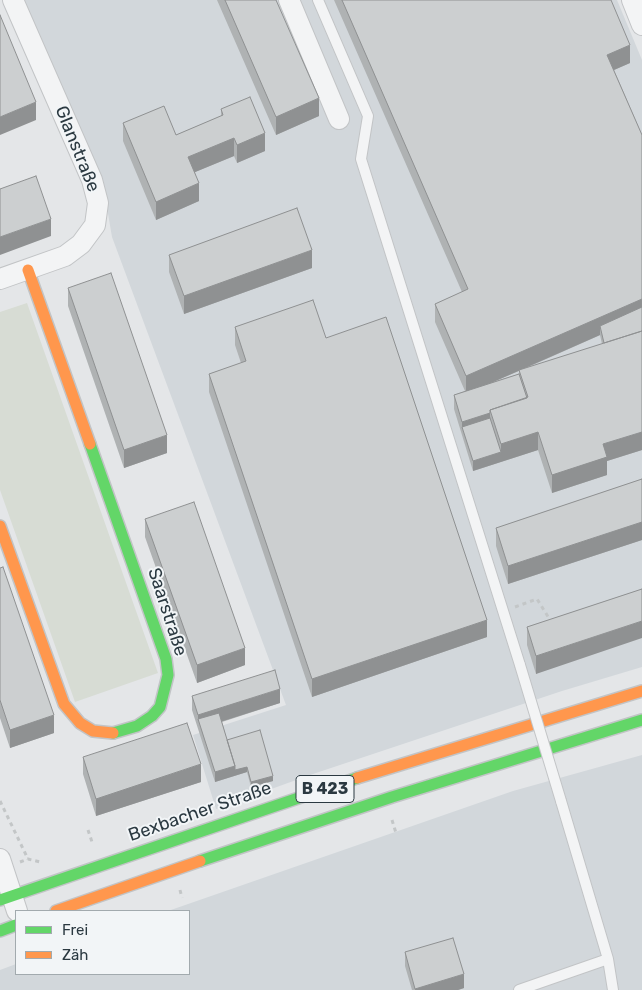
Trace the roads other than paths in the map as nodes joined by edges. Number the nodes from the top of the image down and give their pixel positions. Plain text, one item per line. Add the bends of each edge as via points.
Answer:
1 (13, 0) edge
2 (289, 0) edge
3 (318, 0) edge
4 (632, 0) edge
5 (642, 26) edge
6 (339, 119) dead end
7 (28, 270) junction
8 (0, 279) edge
9 (0, 526) edge
10 (642, 691) edge
11 (642, 720) edge
12 (0, 859) edge
13 (10, 902) edge
14 (59, 910) edge
15 (15, 925) edge
16 (0, 931) edge
17 (608, 959) junction
18 (519, 990) edge
19 (613, 990) edge

1 - 7 street, Glanstraße via 92,180 98,203 95,225 81,244 65,256
2 - 6 street
3 - 17 lane, bridge via 368,116 361,159 562,801
4 - 5 street
7 - 8 street, Glanstraße
7 - 9 main road, Saarstraße via 166,659 166,688 160,707 152,716 137,726 110,734 94,731 71,714 64,704
10 - 13 main road, Bexbacher Straße / B 423 via 386,768
11 - 14 main road, B 423 via 392,797
12 - 13 street
15 - 16 main road
17 - 18 lane
17 - 19 lane

